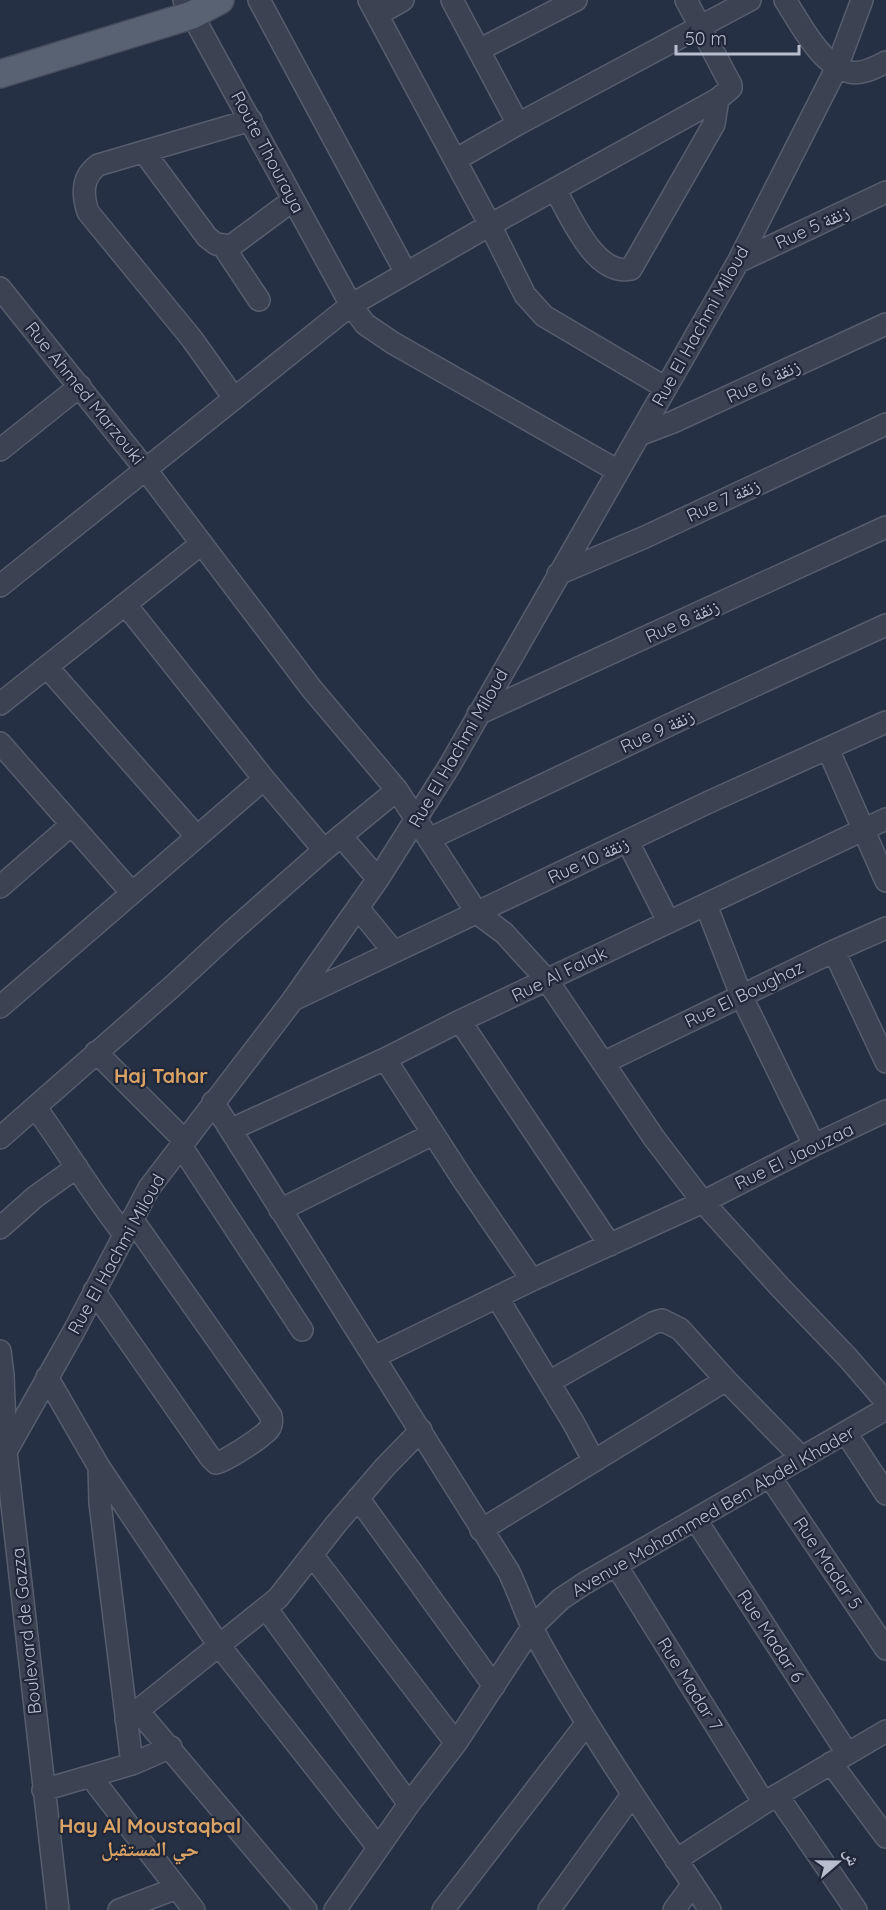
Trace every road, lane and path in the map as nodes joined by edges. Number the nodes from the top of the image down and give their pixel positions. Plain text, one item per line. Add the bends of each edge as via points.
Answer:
1 (220, 0) edge
2 (259, 0) edge
3 (403, 0) edge
4 (452, 0) edge
5 (576, 0) edge
6 (686, 0) edge
7 (750, 0) edge
8 (785, 0) edge
9 (862, 0) edge
10 (188, 7) edge
11 (373, 7) edge
12 (700, 26) junction
13 (479, 50) junction
14 (886, 62) edge
15 (837, 67) junction
16 (0, 74) edge
17 (718, 99) junction
18 (251, 120) junction
19 (518, 124) junction
20 (144, 152) junction
21 (454, 160) junction
22 (555, 189) junction
23 (886, 192) edge
24 (293, 200) junction
25 (490, 225) junction
26 (223, 246) junction
27 (738, 262) junction
28 (406, 273) junction
29 (0, 288) edge
30 (259, 300) dead end
31 (351, 305) junction
32 (886, 324) edge
33 (80, 386) junction
34 (666, 388) junction
35 (234, 398) junction
36 (886, 424) edge
37 (639, 435) junction
38 (0, 450) edge
39 (146, 470) junction
40 (618, 471) junction
41 (886, 526) edge
42 (201, 544) junction
43 (558, 574) junction
44 (0, 586) edge
45 (126, 606) junction
46 (886, 625) edge
47 (47, 667) junction
48 (0, 704) edge
49 (478, 714) junction
50 (886, 722) edge
51 (0, 743) edge
52 (828, 749) junction
53 (264, 779) junction
54 (397, 790) junction
55 (417, 819) junction
56 (886, 819) edge
57 (71, 825) junction
58 (864, 830) junction
59 (340, 836) junction
60 (197, 837) junction
61 (429, 839) junction
62 (628, 842) junction
63 (324, 850) junction
64 (378, 879) junction
65 (886, 880) edge
66 (0, 887) edge
67 (132, 893) junction
68 (706, 905) junction
69 (358, 908) junction
70 (477, 913) junction
71 (668, 921) junction
72 (886, 928) edge
73 (834, 951) junction
74 (394, 952) junction
75 (547, 980) junction
76 (741, 995) junction
77 (292, 1001) junction
78 (0, 1007) edge
79 (460, 1020) junction
80 (96, 1052) junction
81 (385, 1059) junction
82 (886, 1062) edge
83 (603, 1063) junction
84 (213, 1102) junction
85 (36, 1108) junction
86 (886, 1112) edge
87 (232, 1129) junction
88 (433, 1134) junction
89 (0, 1138) edge
90 (183, 1143) junction
91 (814, 1145) junction
92 (77, 1167) junction
93 (703, 1202) junction
94 (280, 1210) junction
95 (128, 1226) junction
96 (0, 1228) edge
97 (610, 1245) junction
98 (532, 1280) junction
99 (94, 1291) junction
100 (497, 1297) junction
101 (302, 1330) dead end
102 (0, 1351) edge
103 (374, 1357) junction
104 (47, 1377) junction
105 (726, 1380) junction
106 (549, 1382) junction
107 (886, 1402) edge
108 (886, 1409) edge
109 (3, 1425) edge
110 (421, 1431) junction
111 (846, 1433) junction
112 (3, 1457) edge
113 (802, 1458) junction
114 (594, 1461) junction
115 (99, 1467) junction
116 (770, 1477) junction
117 (886, 1494) edge
118 (358, 1498) junction
119 (696, 1520) junction
120 (481, 1530) junction
121 (312, 1555) junction
122 (616, 1565) junction
123 (266, 1608) junction
124 (533, 1626) junction
125 (218, 1644) junction
126 (886, 1649) edge
127 (494, 1686) junction
128 (133, 1716) junction
129 (587, 1723) junction
130 (886, 1731) edge
131 (456, 1743) junction
132 (171, 1747) junction
133 (839, 1758) junction
134 (132, 1764) junction
135 (92, 1777) junction
136 (43, 1790) junction
137 (632, 1795) junction
138 (770, 1799) junction
139 (409, 1804) junction
140 (886, 1838) edge
141 (378, 1847) junction
142 (676, 1860) junction
143 (693, 1884) junction
144 (177, 1888) junction
145 (345, 1906) edge
146 (58, 1910) edge
147 (119, 1910) edge
148 (194, 1910) edge
149 (306, 1910) edge
150 (443, 1910) edge
151 (549, 1910) edge
152 (674, 1910) edge
153 (710, 1910) edge
154 (856, 1910) edge

1 - 10 main road
2 - 28 street
3 - 11 street
4 - 13 street
5 - 13 street
6 - 12 street
7 - 12 street
8 - 15 street via 822,54
9 - 15 street, Rue El Hachmi Miloud
10 - 16 main road
10 - 18 street, Route Thouraya
11 - 21 street
12 - 17 street via 732,87
12 - 19 street
13 - 19 street
14 - 15 street via 858,73
15 - 27 street, Rue El Hachmi Miloud
17 - 22 street
17 - 22 street via 714,123 631,269 614,269 598,258
18 - 20 street
18 - 24 street, Route Thouraya
19 - 21 street
20 - 26 street via 207,237
20 - 35 street via 93,169 84,189 88,212 192,339
21 - 25 street
22 - 25 street
23 - 27 street, Rue 5 زنقة
24 - 26 street via 231,246
24 - 31 street, Route Thouraya
25 - 28 street
25 - 34 street via 525,295 544,316
26 - 30 street
27 - 34 street, Rue El Hachmi Miloud
28 - 31 street
29 - 33 street, Rue Ahmed Marzouki
31 - 35 street
31 - 40 street, Route Thouraya via 366,324 409,354
32 - 37 street, Rue 6 زنقة
33 - 38 street
33 - 39 street, Rue Ahmed Marzouki
34 - 37 street, Rue El Hachmi Miloud
35 - 39 street
36 - 43 street, Rue 7 زنقة
37 - 40 street, Rue El Hachmi Miloud
39 - 42 street, Rue Ahmed Marzouki
39 - 44 street
40 - 43 street, Rue El Hachmi Miloud
41 - 49 street, Rue 8 زنقة
42 - 45 street
42 - 54 street, Rue Ahmed Marzouki via 311,688
43 - 49 street, Rue El Hachmi Miloud
45 - 47 street
45 - 53 street
46 - 61 street, Rue 9 زنقة
47 - 48 street
47 - 60 street
49 - 55 street, Rue El Hachmi Miloud
50 - 52 street, Rue 10 زنقة
51 - 57 street
52 - 58 street
52 - 62 street, Rue 10 زنقة
53 - 60 street
53 - 63 street
54 - 55 street, Rue Ahmed Marzouki
54 - 59 street
55 - 61 street, Rue Ahmed Marzouki
55 - 64 street, Rue El Hachmi Miloud
56 - 58 street, Rue Al Falak
57 - 66 street
57 - 67 street
58 - 65 street
58 - 68 street, Rue Al Falak
59 - 63 street
59 - 64 street
60 - 67 street
61 - 70 street, Rue Ahmed Marzouki
62 - 70 street, Rue 10 زنقة
62 - 71 street
63 - 80 street
64 - 69 street, Rue El Hachmi Miloud
67 - 78 street
68 - 71 street, Rue Al Falak
68 - 76 street
69 - 74 street
69 - 77 street, Rue El Hachmi Miloud
70 - 74 street, Rue 10 زنقة
70 - 75 street via 504,933
71 - 75 street, Rue Al Falak
72 - 73 street, Rue El Boughaz
73 - 76 street, Rue El Boughaz
73 - 82 street
74 - 77 street, Rue 10 زنقة
75 - 79 street, Rue Al Falak
75 - 83 street
76 - 83 street, Rue El Boughaz
76 - 91 street
77 - 84 street, Rue El Hachmi Miloud
79 - 81 street, Rue Al Falak
79 - 97 street
80 - 85 street
80 - 90 street
81 - 87 street, Rue Al Falak
81 - 88 street
83 - 93 street
84 - 87 street
84 - 90 street, Rue El Hachmi Miloud
85 - 89 street
85 - 92 street
86 - 91 street, Rue El Jaouzaa
87 - 94 street
88 - 94 street
88 - 98 street
90 - 95 street, Rue El Hachmi Miloud via 149,1188
90 - 101 street
91 - 93 street, Rue El Jaouzaa
92 - 95 street via 98,1201
92 - 96 street via 34,1197
93 - 97 street, Rue El Jaouzaa
93 - 107 street
94 - 103 street
95 - 99 street, Rue El Hachmi Miloud
95 - 99 street via 271,1416 268,1431 216,1463
97 - 98 street, Rue El Jaouzaa
98 - 100 street, Rue El Jaouzaa
99 - 104 street, Rue El Hachmi Miloud
100 - 103 street, Rue El Jaouzaa
100 - 106 street
102 - 109 street, Boulevard de Gazza
103 - 110 street
104 - 112 street, Rue El Hachmi Miloud
104 - 115 street
105 - 106 street via 680,1329 662,1320
105 - 113 street
105 - 114 street
106 - 114 street
108 - 111 street, Avenue Mohammed Ben Abdel Khader
109 - 112 street, Boulevard de Gazza
110 - 118 street
110 - 120 street
111 - 113 street, Avenue Mohammed Ben Abdel Khader
111 - 117 street
112 - 136 street, Boulevard de Gazza
113 - 116 street, Avenue Mohammed Ben Abdel Khader
114 - 120 street
115 - 125 street
115 - 128 street via 100,1503
116 - 119 street, Avenue Mohammed Ben Abdel Khader
116 - 126 street, Rue Madar 5
118 - 121 street
118 - 127 street
119 - 122 street, Avenue Mohammed Ben Abdel Khader
119 - 133 street, Rue Madar 6
120 - 124 street via 509,1572
121 - 123 street
121 - 131 street
122 - 124 street, Avenue Mohammed Ben Abdel Khader via 561,1599
122 - 138 street, Rue Madar 7
123 - 125 street
123 - 139 street
124 - 127 street, Avenue Mohammed Ben Abdel Khader
124 - 129 street
125 - 128 street
125 - 141 street
127 - 131 street, Avenue Mohammed Ben Abdel Khader
128 - 132 street
128 - 134 street
129 - 137 street
129 - 150 street
130 - 133 street
131 - 139 street, Avenue Mohammed Ben Abdel Khader
132 - 134 street
132 - 149 street
133 - 138 street
133 - 140 street, Rue Madar 6
134 - 135 street
135 - 136 street
135 - 144 street
136 - 146 street, Boulevard de Gazza
137 - 142 street
137 - 151 street
138 - 142 street
138 - 154 street, Rue Madar 7
139 - 141 street, Avenue Mohammed Ben Abdel Khader
141 - 145 street, Avenue Mohammed Ben Abdel Khader
142 - 143 street
143 - 152 street
143 - 153 street
144 - 147 street
144 - 148 street

